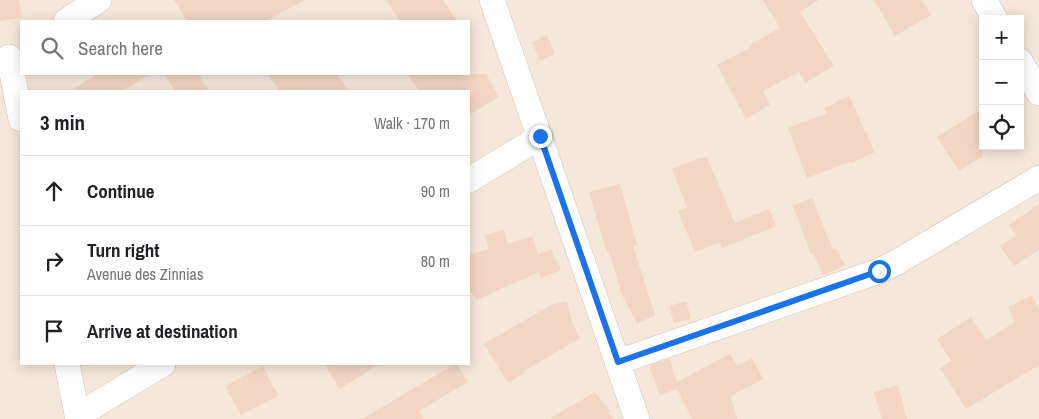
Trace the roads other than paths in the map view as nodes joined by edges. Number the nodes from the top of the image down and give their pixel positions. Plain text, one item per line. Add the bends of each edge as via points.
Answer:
1 (99, 0) edge
2 (492, 0) edge
3 (984, 0) edge
4 (993, 15) edge
5 (68, 20) edge
6 (10, 56) edge
7 (1024, 68) edge
8 (1039, 93) edge
9 (20, 113) edge
10 (540, 136) junction
11 (1039, 178) edge
12 (470, 179) edge
13 (618, 362) junction
14 (67, 365) edge
15 (161, 365) edge
16 (78, 417) edge
17 (637, 419) edge

1 - 5 street
2 - 10 street
3 - 4 street
6 - 9 street
7 - 8 street
10 - 12 street
10 - 13 street
11 - 13 street via 879,271
13 - 17 street
14 - 16 street
15 - 16 street

